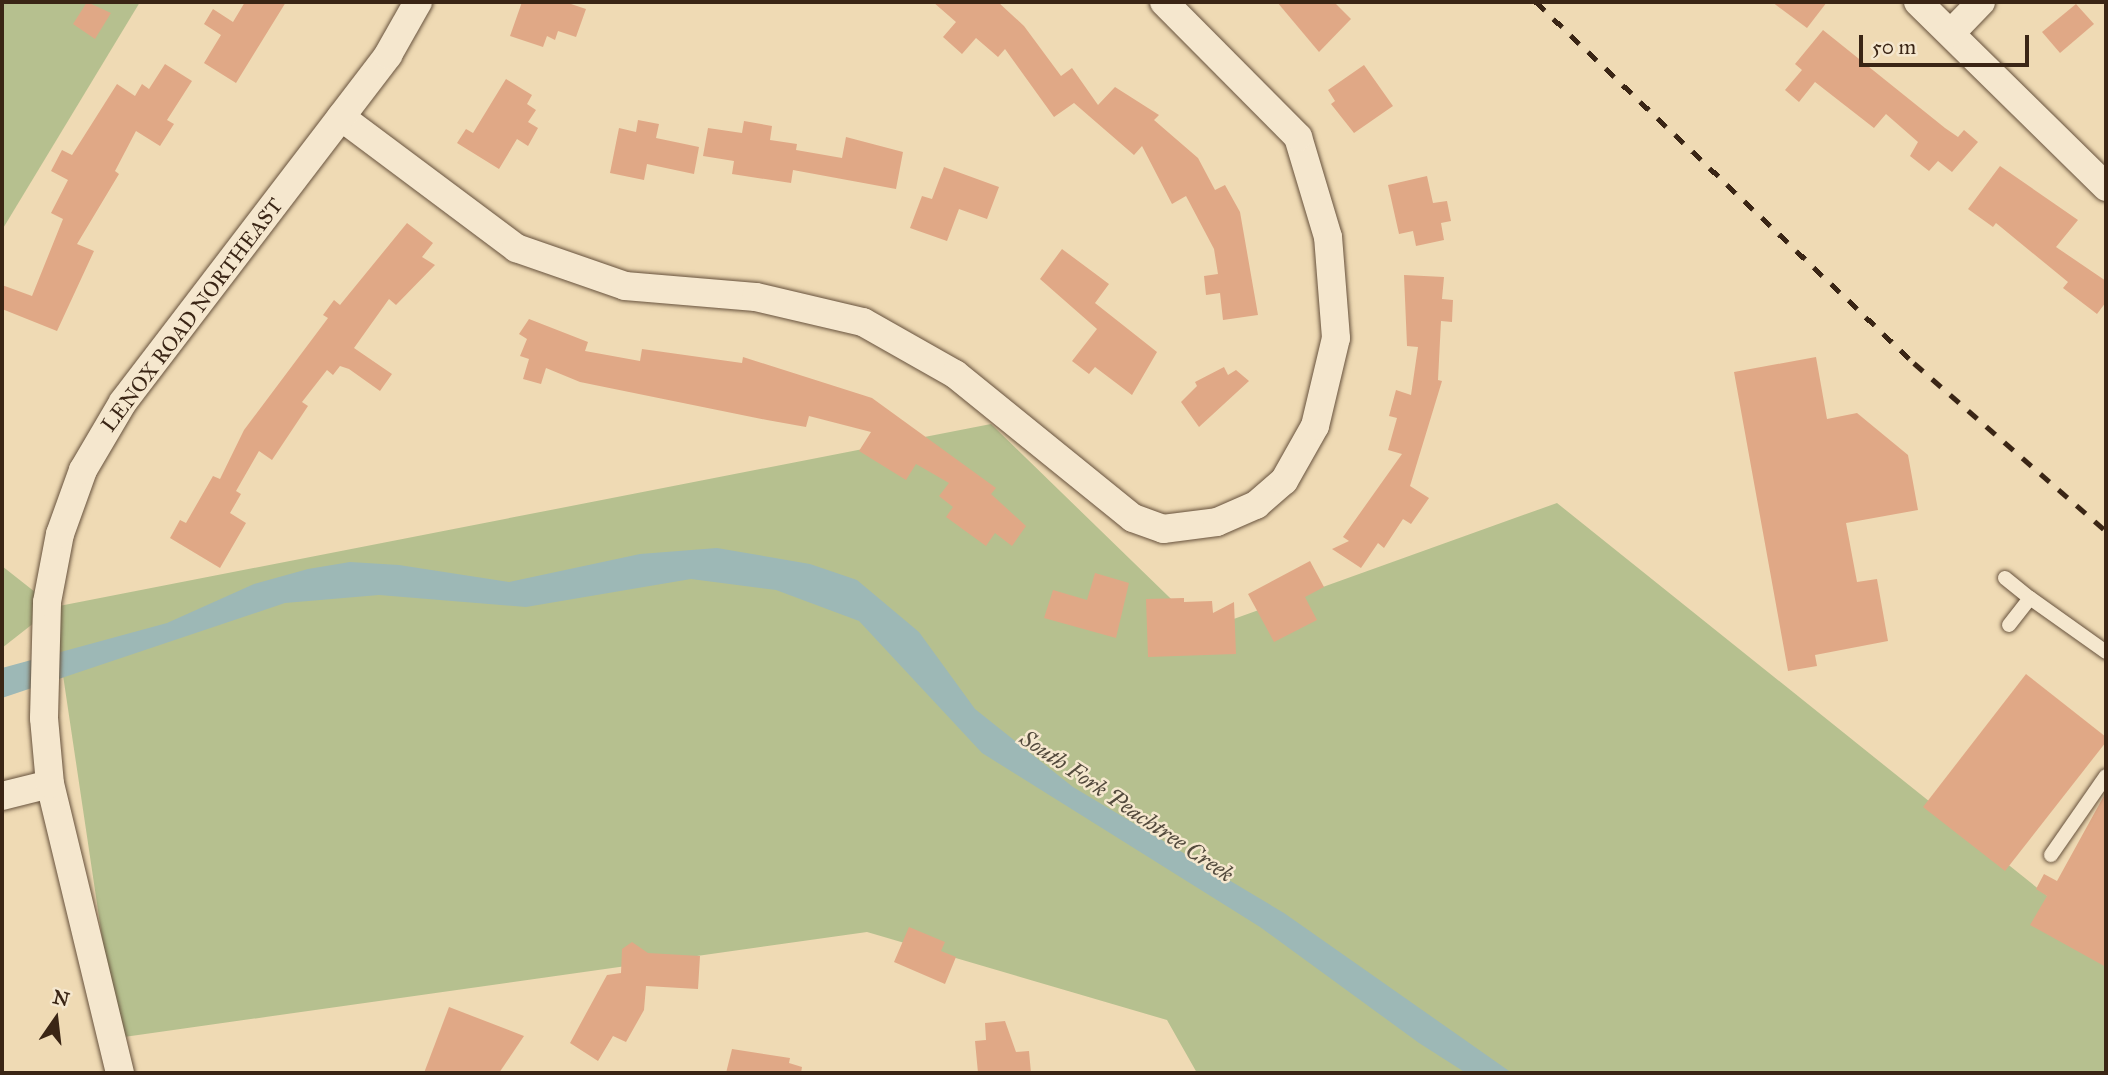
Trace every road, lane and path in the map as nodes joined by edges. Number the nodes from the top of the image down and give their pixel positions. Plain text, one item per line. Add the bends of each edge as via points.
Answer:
1 (418, 2) edge
2 (1164, 2) edge
3 (1918, 2) edge
4 (1981, 2) edge
5 (1951, 33) junction
6 (341, 117) junction
7 (2106, 187) edge
8 (2005, 578) dead end
9 (2030, 598) junction
10 (2009, 625) dead end
11 (2106, 652) edge
12 (2106, 776) edge
13 (50, 784) junction
14 (2, 796) edge
15 (2051, 855) dead end
16 (120, 1073) edge

1 - 6 street, LENOX ROAD NORTHEAST via 388,54
2 - 6 street via 1298,137 1328,237 1336,338 1315,426 1284,481 1256,505 1217,522 1163,529 1133,518 955,374 863,322 756,296 625,285 526,253 481,226
3 - 5 street
4 - 5 street
5 - 7 street
6 - 13 street, LENOX ROAD NORTHEAST via 100,439 60,534 47,615
8 - 9 lane
9 - 10 lane
9 - 11 lane
12 - 15 lane
13 - 14 street
13 - 16 street, LENOX ROAD NORTHEAST

